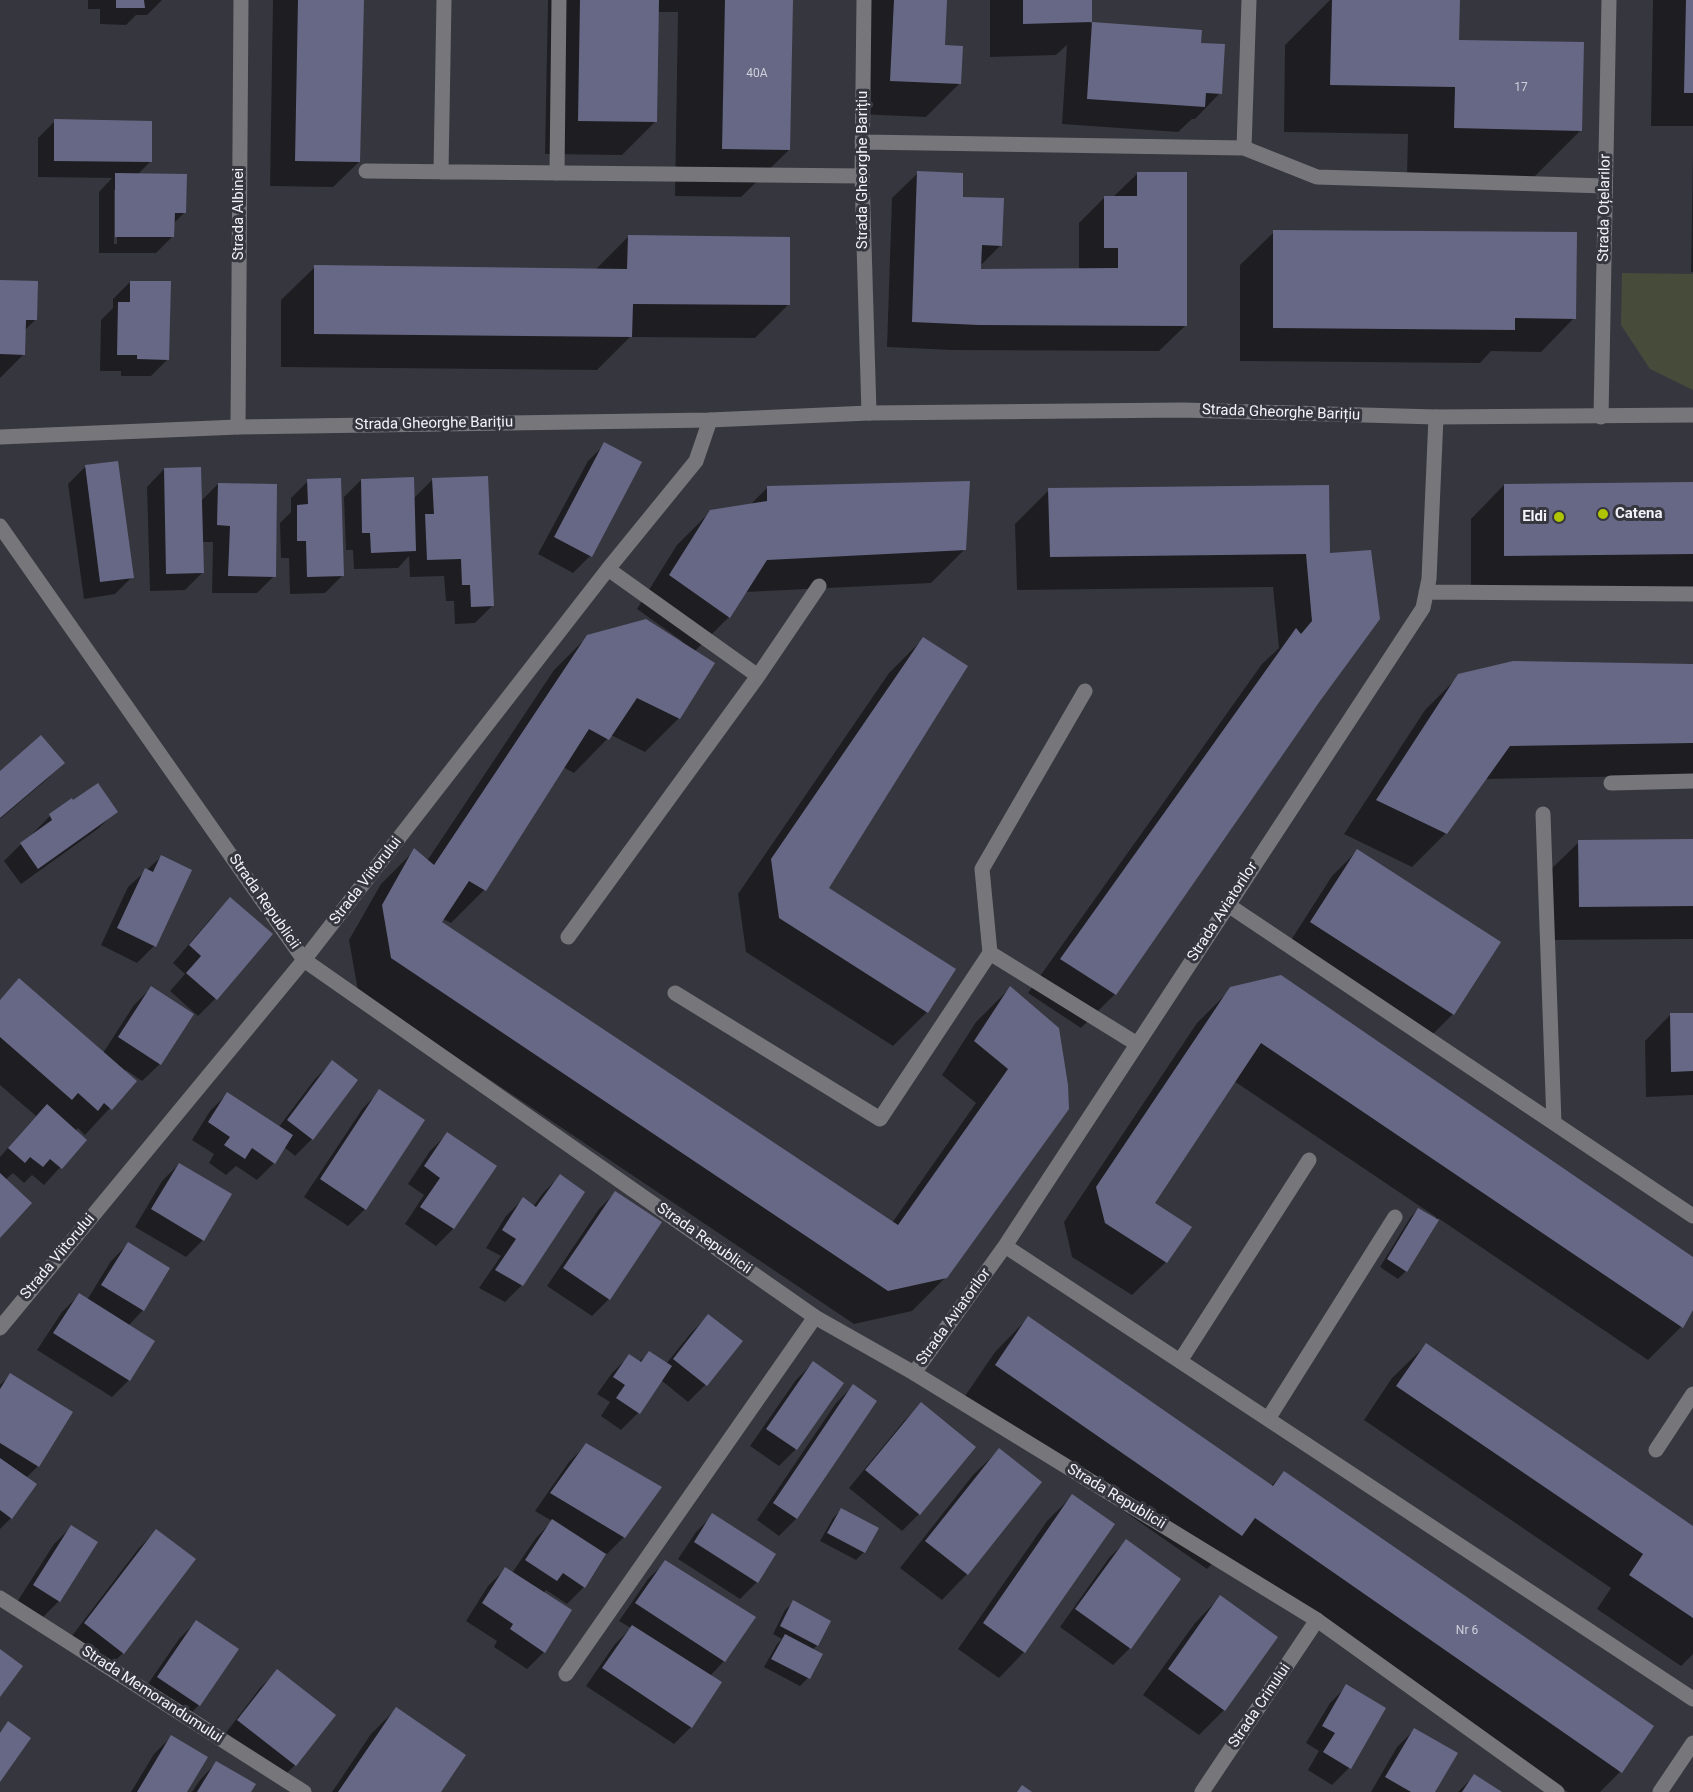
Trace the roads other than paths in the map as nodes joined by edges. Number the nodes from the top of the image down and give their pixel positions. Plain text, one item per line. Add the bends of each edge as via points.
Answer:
1 (241, 0) edge
2 (444, 0) edge
3 (559, 0) edge
4 (864, 0) edge
5 (1249, 0) edge
6 (1609, 0) edge
7 (862, 142) junction
8 (1244, 148) junction
9 (366, 171) dead end
10 (441, 172) junction
11 (557, 173) junction
12 (862, 176) junction
13 (1605, 186) junction
14 (869, 412) junction
15 (1693, 416) edge
16 (1436, 417) junction
17 (1601, 417) junction
18 (710, 420) junction
19 (238, 427) junction
20 (0, 437) edge
21 (0, 526) edge
22 (608, 569) junction
23 (819, 586) dead end
24 (1426, 592) junction
25 (1693, 594) edge
26 (758, 676) junction
27 (1085, 692) dead end
28 (1693, 781) edge
29 (1611, 783) dead end
30 (1543, 814) dead end
31 (1228, 905) junction
32 (568, 937) dead end
33 (990, 953) junction
34 (304, 960) junction
35 (675, 993) dead end
36 (1137, 1044) junction
37 (1554, 1123) junction
38 (1309, 1160) dead end
39 (1693, 1216) edge
40 (1395, 1217) dead end
41 (1005, 1246) junction
42 (814, 1317) junction
43 (0, 1328) edge
44 (1180, 1361) junction
45 (914, 1373) junction
46 (1693, 1394) edge
47 (1268, 1419) junction
48 (1656, 1450) dead end
49 (0, 1598) edge
50 (1317, 1620) junction
51 (567, 1674) dead end
52 (1693, 1699) edge
53 (1693, 1743) edge
54 (304, 1792) edge
55 (1202, 1792) edge
56 (1557, 1792) edge
57 (1660, 1792) edge

1 - 19 street, Strada Albinei
2 - 10 street
3 - 11 street
4 - 7 street, Strada Gheorghe Barițiu
5 - 8 street
6 - 13 street, Strada Oțelarilor
7 - 8 street
7 - 12 street, Strada Gheorghe Barițiu
8 - 13 street via 1317,177
9 - 10 street
10 - 11 street
11 - 12 street
12 - 14 street, Strada Gheorghe Barițiu
13 - 17 street, Strada Oțelarilor
14 - 16 street, Strada Gheorghe Barițiu via 1183,410
14 - 18 street, Strada Gheorghe Barițiu
15 - 17 street, Strada Gheorghe Barițiu
16 - 17 street, Strada Gheorghe Barițiu
16 - 24 street, Strada Aviatorilor
18 - 19 street, Strada Gheorghe Barițiu
18 - 22 street, Strada Viitorului via 696,461
19 - 20 street, Strada Gheorghe Barițiu
21 - 34 street, Strada Republicii
22 - 26 street
22 - 34 street, Strada Viitorului
23 - 26 street
24 - 25 street
24 - 31 street, Strada Aviatorilor via 1423,608
26 - 32 street
27 - 33 street via 982,869
28 - 29 street
30 - 37 street
31 - 36 street, Strada Aviatorilor
31 - 37 street
33 - 35 street via 880,1119
33 - 36 street
34 - 42 street, Strada Republicii
34 - 43 street, Strada Viitorului
36 - 41 street, Strada Aviatorilor
37 - 39 street
38 - 44 street
40 - 47 street
41 - 44 street
41 - 45 street, Strada Aviatorilor
42 - 45 street, Strada Republicii
42 - 51 street
44 - 47 street
45 - 50 street, Strada Republicii
46 - 48 street
47 - 52 street
49 - 54 street, Strada Memorandumului
50 - 55 street, Strada Crinului
50 - 56 street, Strada Republicii
53 - 57 street

